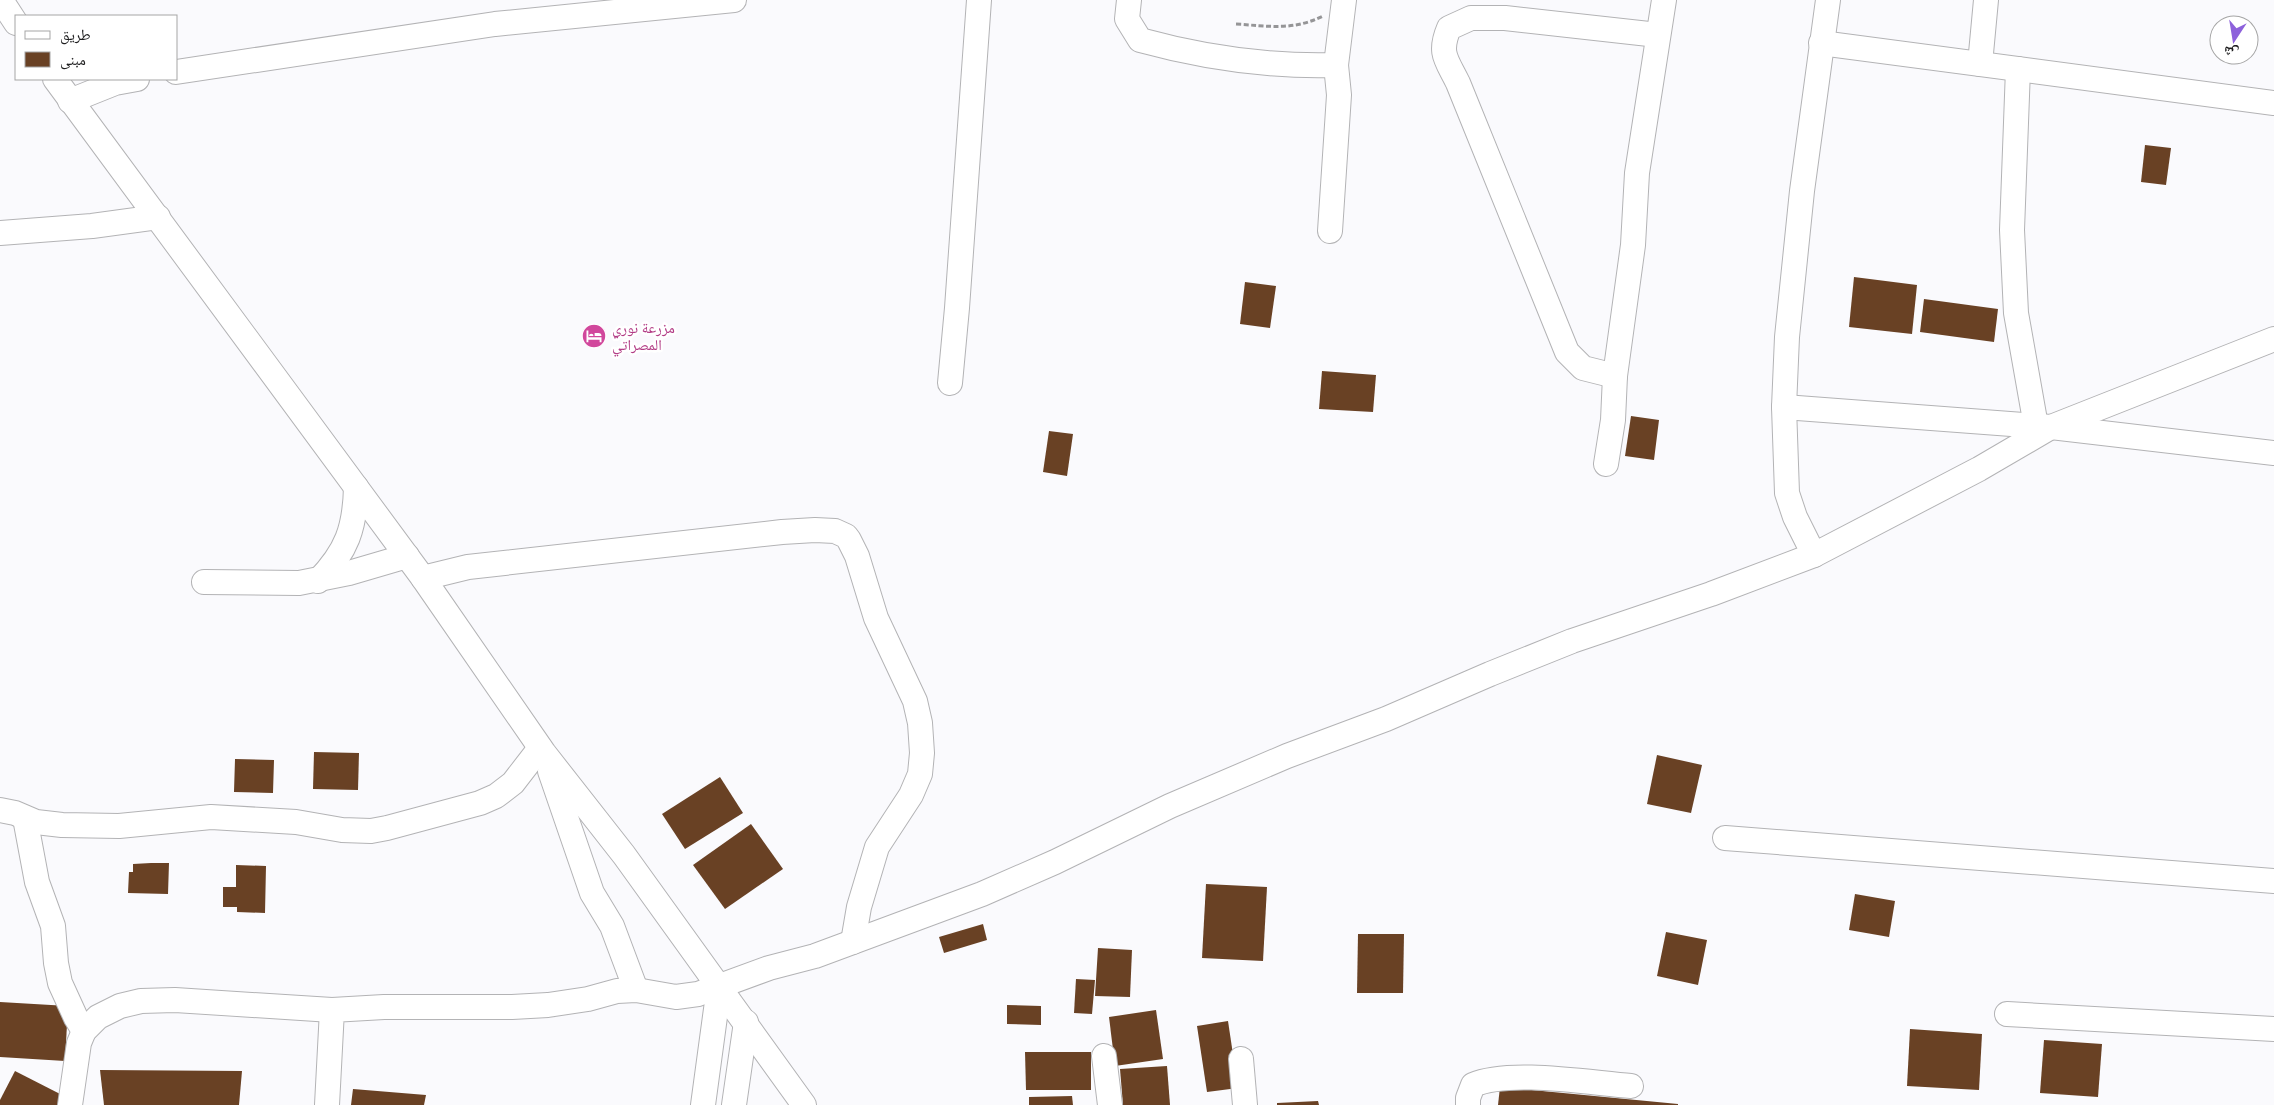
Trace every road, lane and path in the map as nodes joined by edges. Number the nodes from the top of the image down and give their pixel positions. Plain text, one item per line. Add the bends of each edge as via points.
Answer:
1 (1, 0) edge
2 (734, 0) edge
3 (979, 0) edge
4 (1129, 0) edge
5 (1664, 0) edge
6 (1828, 0) edge
7 (1986, 0) edge
8 (1344, 3) edge
9 (15, 21) edge
10 (1236, 24) dead end
11 (1658, 35) junction
12 (1821, 43) junction
13 (1980, 64) junction
14 (1336, 65) junction
15 (2018, 69) junction
16 (178, 72) edge
17 (56, 80) edge
18 (132, 80) edge
19 (70, 101) junction
20 (2274, 103) edge
21 (158, 217) junction
22 (1330, 231) dead end
23 (0, 233) edge
24 (2274, 339) edge
25 (1615, 376) junction
26 (950, 383) dead end
27 (1784, 407) junction
28 (2044, 427) junction
29 (2274, 453) edge
30 (1606, 464) dead end
31 (356, 487) junction
32 (1814, 555) junction
33 (407, 556) junction
34 (423, 578) junction
35 (318, 581) junction
36 (204, 582) dead end
37 (542, 750) junction
38 (0, 810) edge
39 (25, 818) junction
40 (1725, 838) dead end
41 (2274, 881) edge
42 (852, 942) junction
43 (719, 987) junction
44 (636, 990) junction
45 (332, 1010) junction
46 (2007, 1014) dead end
47 (746, 1022) junction
48 (2274, 1029) edge
49 (84, 1031) junction
50 (1104, 1056) dead end
51 (1241, 1059) dead end
52 (1631, 1086) dead end
53 (70, 1105) edge
54 (327, 1105) edge
55 (704, 1105) edge
56 (734, 1105) edge
57 (804, 1105) edge
58 (1110, 1105) edge
59 (1245, 1105) edge
60 (1468, 1105) edge

1 - 9 street
2 - 16 street via 495,24
3 - 26 street
4 - 14 street via 1126,19 1140,40 1171,48 1268,62
5 - 11 street
6 - 12 street
7 - 13 street
8 - 10 path via 1311,22 1286,28
8 - 14 street
11 - 25 street via 1637,173 1633,245
11 - 25 street via 1505,18 1471,18 1449,28 1442,43 1567,352 1583,368
12 - 13 street
12 - 27 street via 1787,337
13 - 15 street
14 - 22 street via 1339,95
15 - 20 street
15 - 28 street via 2012,230 2016,304
17 - 19 street
18 - 19 street
19 - 21 street
21 - 23 street
21 - 31 street
24 - 28 street
25 - 30 street
27 - 28 street
27 - 32 street via 1787,493
28 - 29 street
28 - 32 street via 1978,469
31 - 33 street
31 - 35 street via 356,507 345,545 336,562
32 - 42 street via 1572,641 1170,806 990,890
33 - 34 street
33 - 35 street
34 - 37 street
34 - 42 street via 468,567 782,532 835,531 846,536 857,556 876,618 916,701 922,753 920,774 911,795 877,848
35 - 36 street via 280,584
37 - 39 street via 513,783 496,796 379,830 356,831 296,822 211,818 90,827 49,824
37 - 43 street via 624,855
37 - 44 street via 592,893 612,926
38 - 39 street
39 - 49 street via 37,882 53,926 60,983
40 - 41 street
42 - 43 street
43 - 44 street via 676,997
43 - 47 street
43 - 55 street
44 - 45 street via 548,1005
45 - 49 street via 174,1000 141,1001 120,1006 98,1017
45 - 54 street
46 - 48 street
47 - 56 street
47 - 57 street
49 - 53 street via 79,1043
50 - 58 street
51 - 59 street
52 - 60 street via 1511,1077 1485,1080 1473,1085

